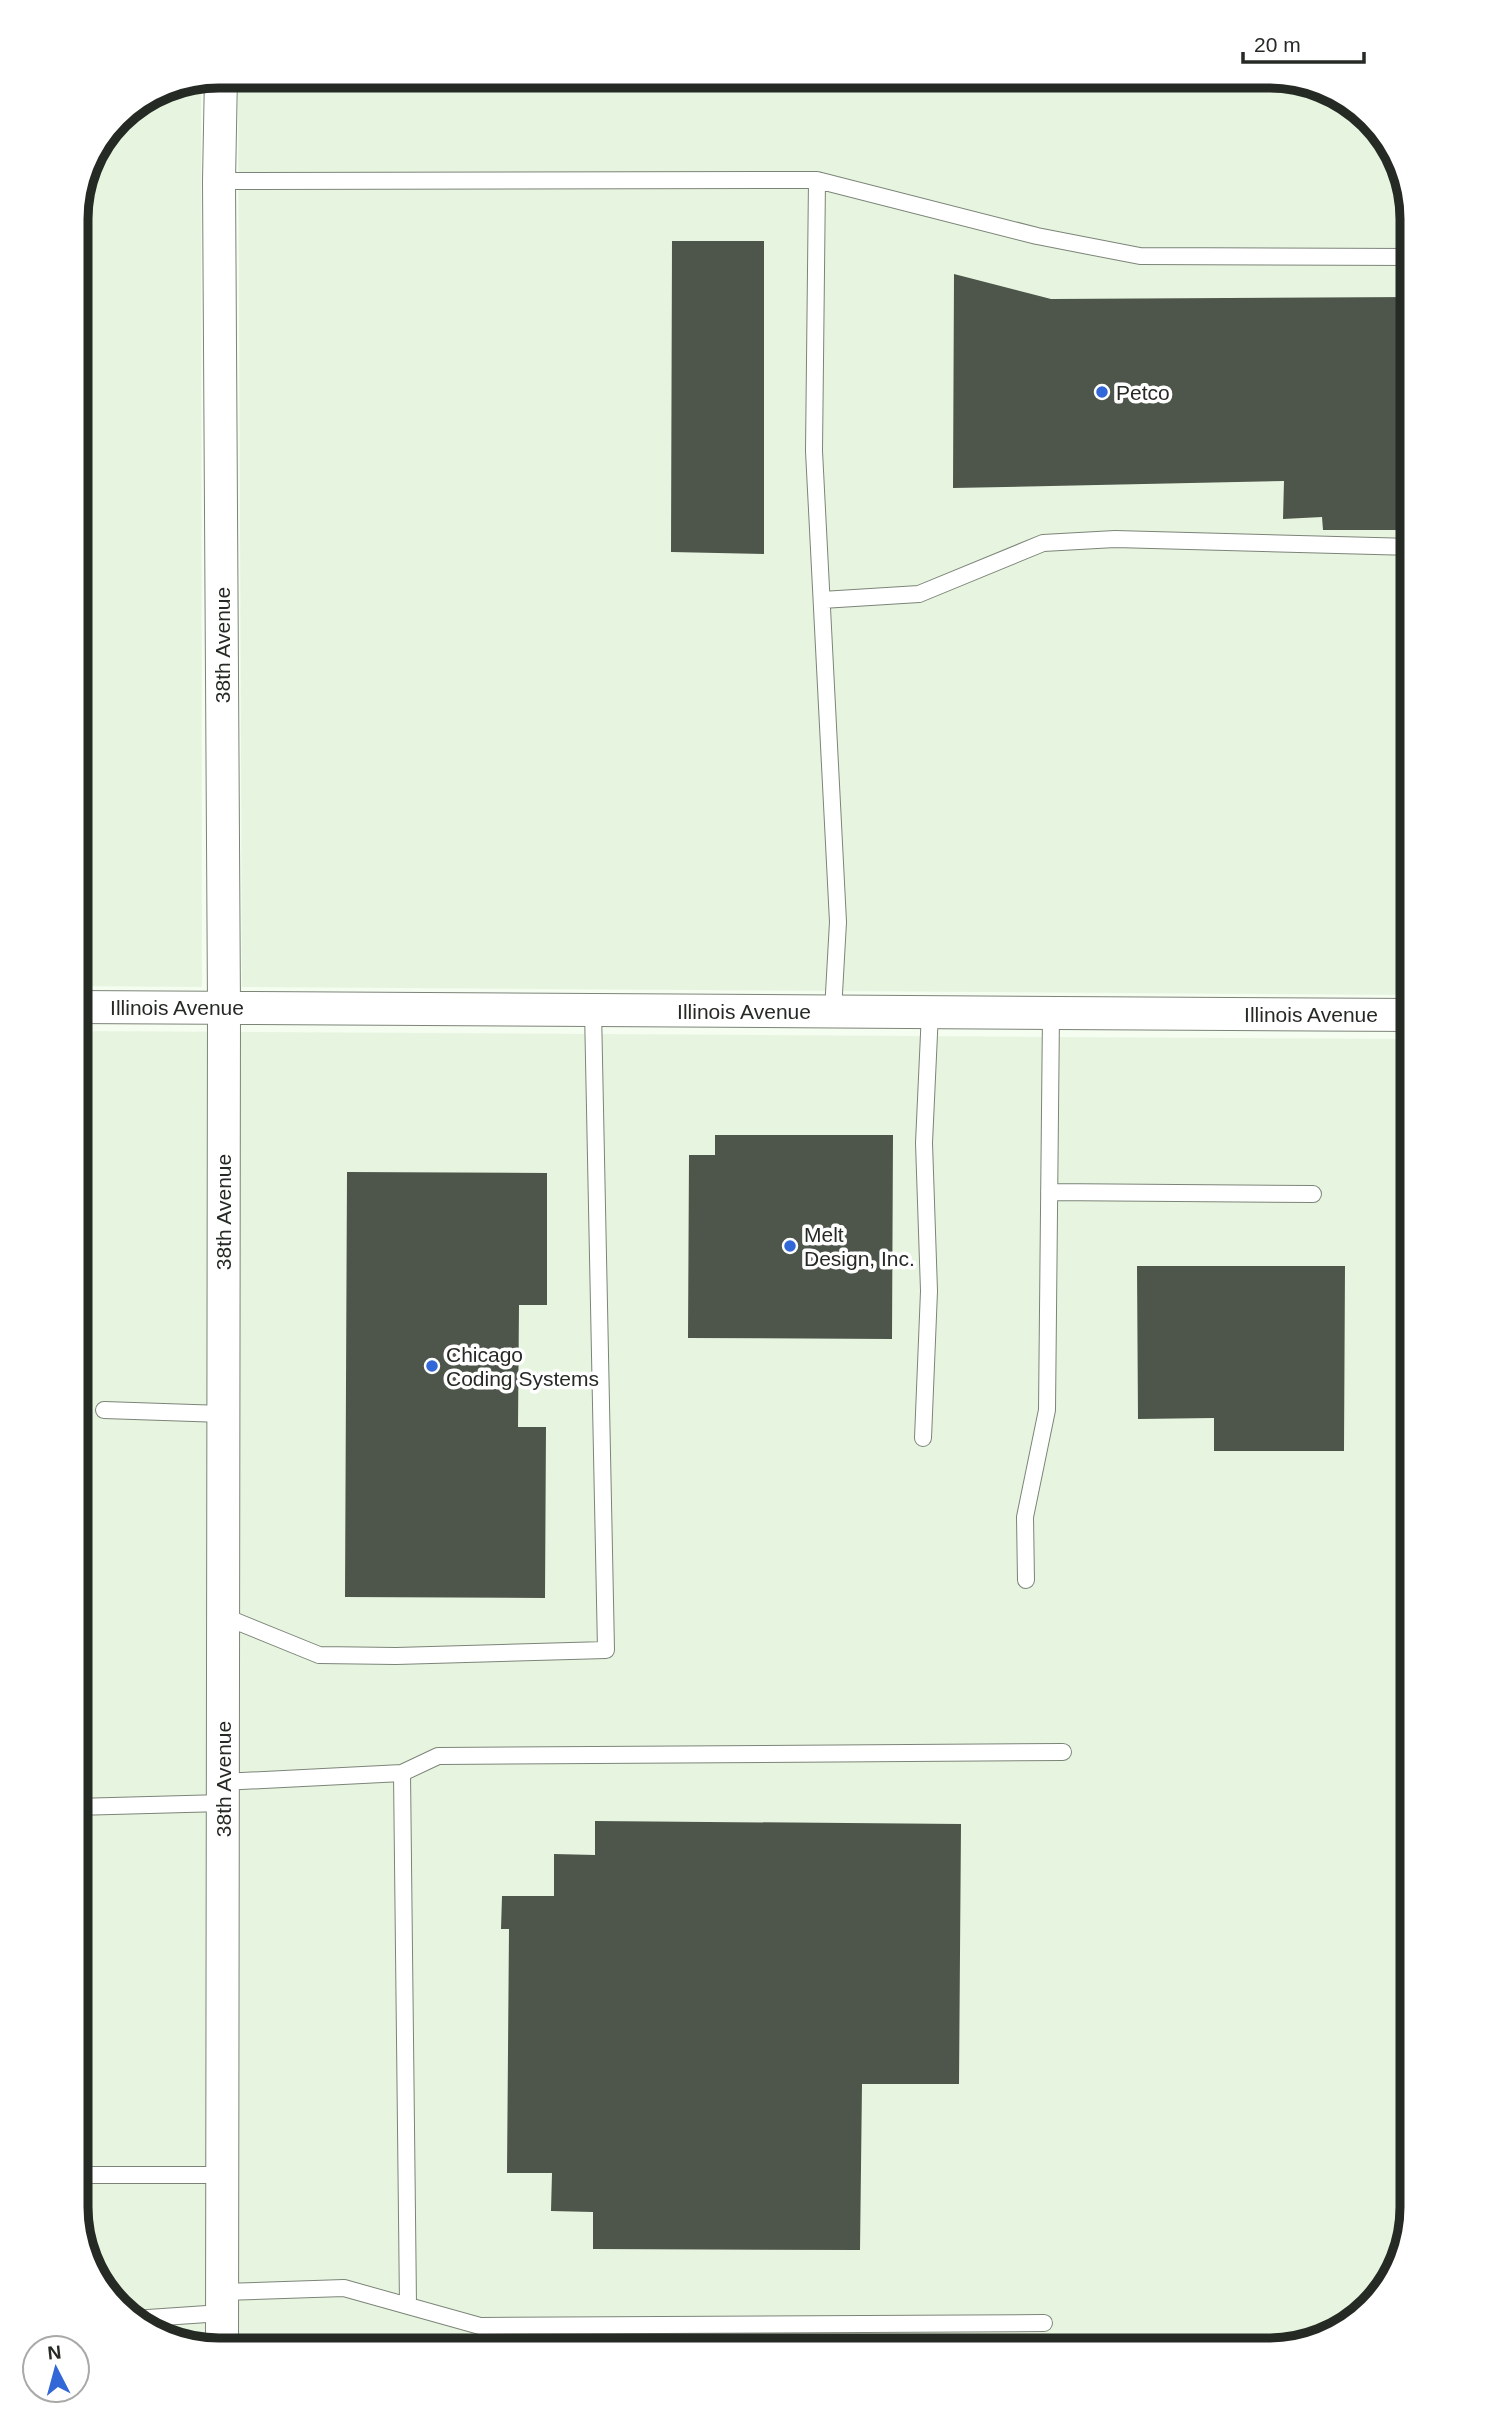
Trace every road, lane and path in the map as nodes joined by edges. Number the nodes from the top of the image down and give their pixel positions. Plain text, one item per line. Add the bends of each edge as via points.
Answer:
1 (221, 88) edge
2 (817, 180) junction
3 (219, 181) junction
4 (1400, 257) edge
5 (1400, 547) edge
6 (822, 600) junction
7 (88, 1006) edge
8 (224, 1007) junction
9 (593, 1010) junction
10 (833, 1012) junction
11 (929, 1012) junction
12 (1051, 1013) junction
13 (1400, 1015) edge
14 (1049, 1192) junction
15 (1313, 1194) dead end
16 (104, 1410) dead end
17 (223, 1414) junction
18 (923, 1438) dead end
19 (1026, 1580) dead end
20 (223, 1616) junction
21 (1063, 1752) dead end
22 (401, 1773) junction
23 (223, 1793) junction
24 (88, 1806) edge
25 (88, 2175) edge
26 (222, 2175) junction
27 (222, 2302) junction
28 (408, 2305) junction
29 (148, 2316) edge
30 (1044, 2323) dead end
31 (222, 2337) edge

1 - 3 street, 38th Avenue
2 - 3 lane
2 - 4 lane via 1037,236 1140,256
2 - 6 lane via 814,451
3 - 8 street, 38th Avenue
5 - 6 lane via 1115,538 1044,543 919,594
6 - 10 lane via 838,922
7 - 8 street, Illinois Avenue
8 - 9 street, Illinois Avenue
8 - 17 street, 38th Avenue
9 - 10 street, Illinois Avenue
9 - 20 lane via 606,1650 319,1655
10 - 11 street, Illinois Avenue
11 - 12 street, Illinois Avenue
11 - 18 lane via 924,1143 929,1291
12 - 13 street, Illinois Avenue
12 - 14 lane
14 - 15 lane
14 - 19 lane via 1047,1410 1025,1517
16 - 17 lane
17 - 20 street, 38th Avenue
20 - 23 street, 38th Avenue
21 - 22 lane via 438,1756
22 - 23 lane
22 - 28 lane
23 - 24 lane
23 - 26 street, 38th Avenue
25 - 26 lane
26 - 27 street, 38th Avenue
27 - 28 lane via 344,2288
27 - 29 lane
27 - 31 street, 38th Avenue
28 - 30 lane via 480,2326

